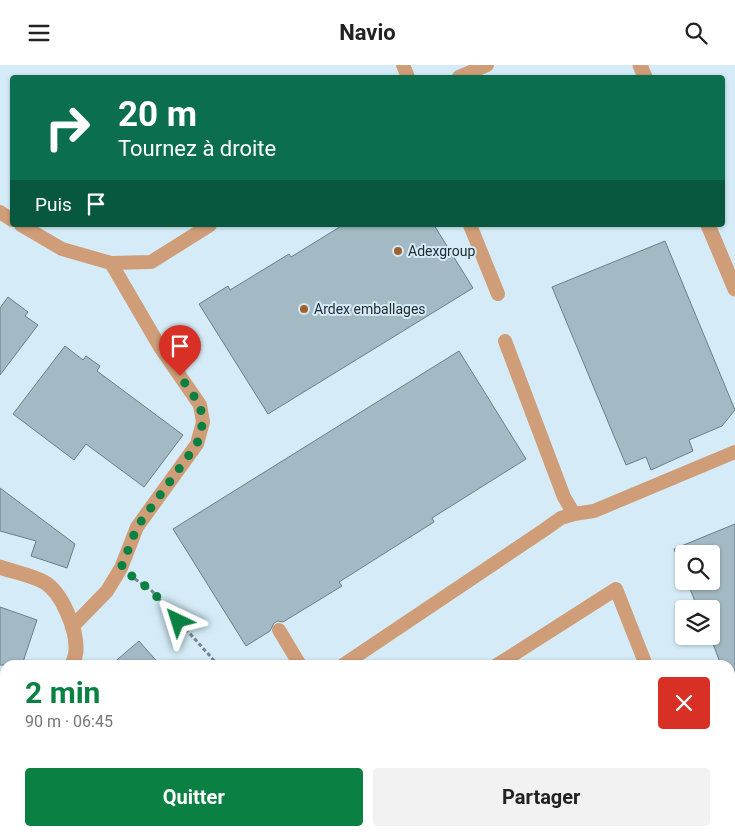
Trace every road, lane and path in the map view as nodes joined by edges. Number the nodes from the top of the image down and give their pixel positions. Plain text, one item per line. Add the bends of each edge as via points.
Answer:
1 (487, 65) edge
2 (464, 75) edge
3 (24, 227) edge
4 (207, 227) edge
5 (471, 227) edge
6 (709, 227) edge
7 (111, 263) junction
8 (735, 289) edge
9 (498, 294) dead end
10 (505, 341) dead end
11 (735, 452) edge
12 (574, 514) junction
13 (0, 567) edge
14 (121, 568) junction
15 (72, 627) junction
16 (278, 630) dead end
17 (73, 660) edge
18 (214, 660) edge
19 (297, 660) edge
20 (350, 660) edge
21 (505, 660) edge
22 (644, 660) edge

1 - 2 lane
3 - 7 lane via 62,249
4 - 7 lane via 151,262
5 - 9 lane
6 - 8 street
7 - 14 lane via 160,347 200,405 203,422 197,444 137,527
10 - 12 lane via 564,497
11 - 12 lane via 594,511
12 - 20 lane via 550,526
13 - 15 street via 45,582 58,595
14 - 15 lane via 107,591
14 - 18 path via 152,591
15 - 17 street via 76,650
16 - 19 lane
21 - 22 lane via 616,589

